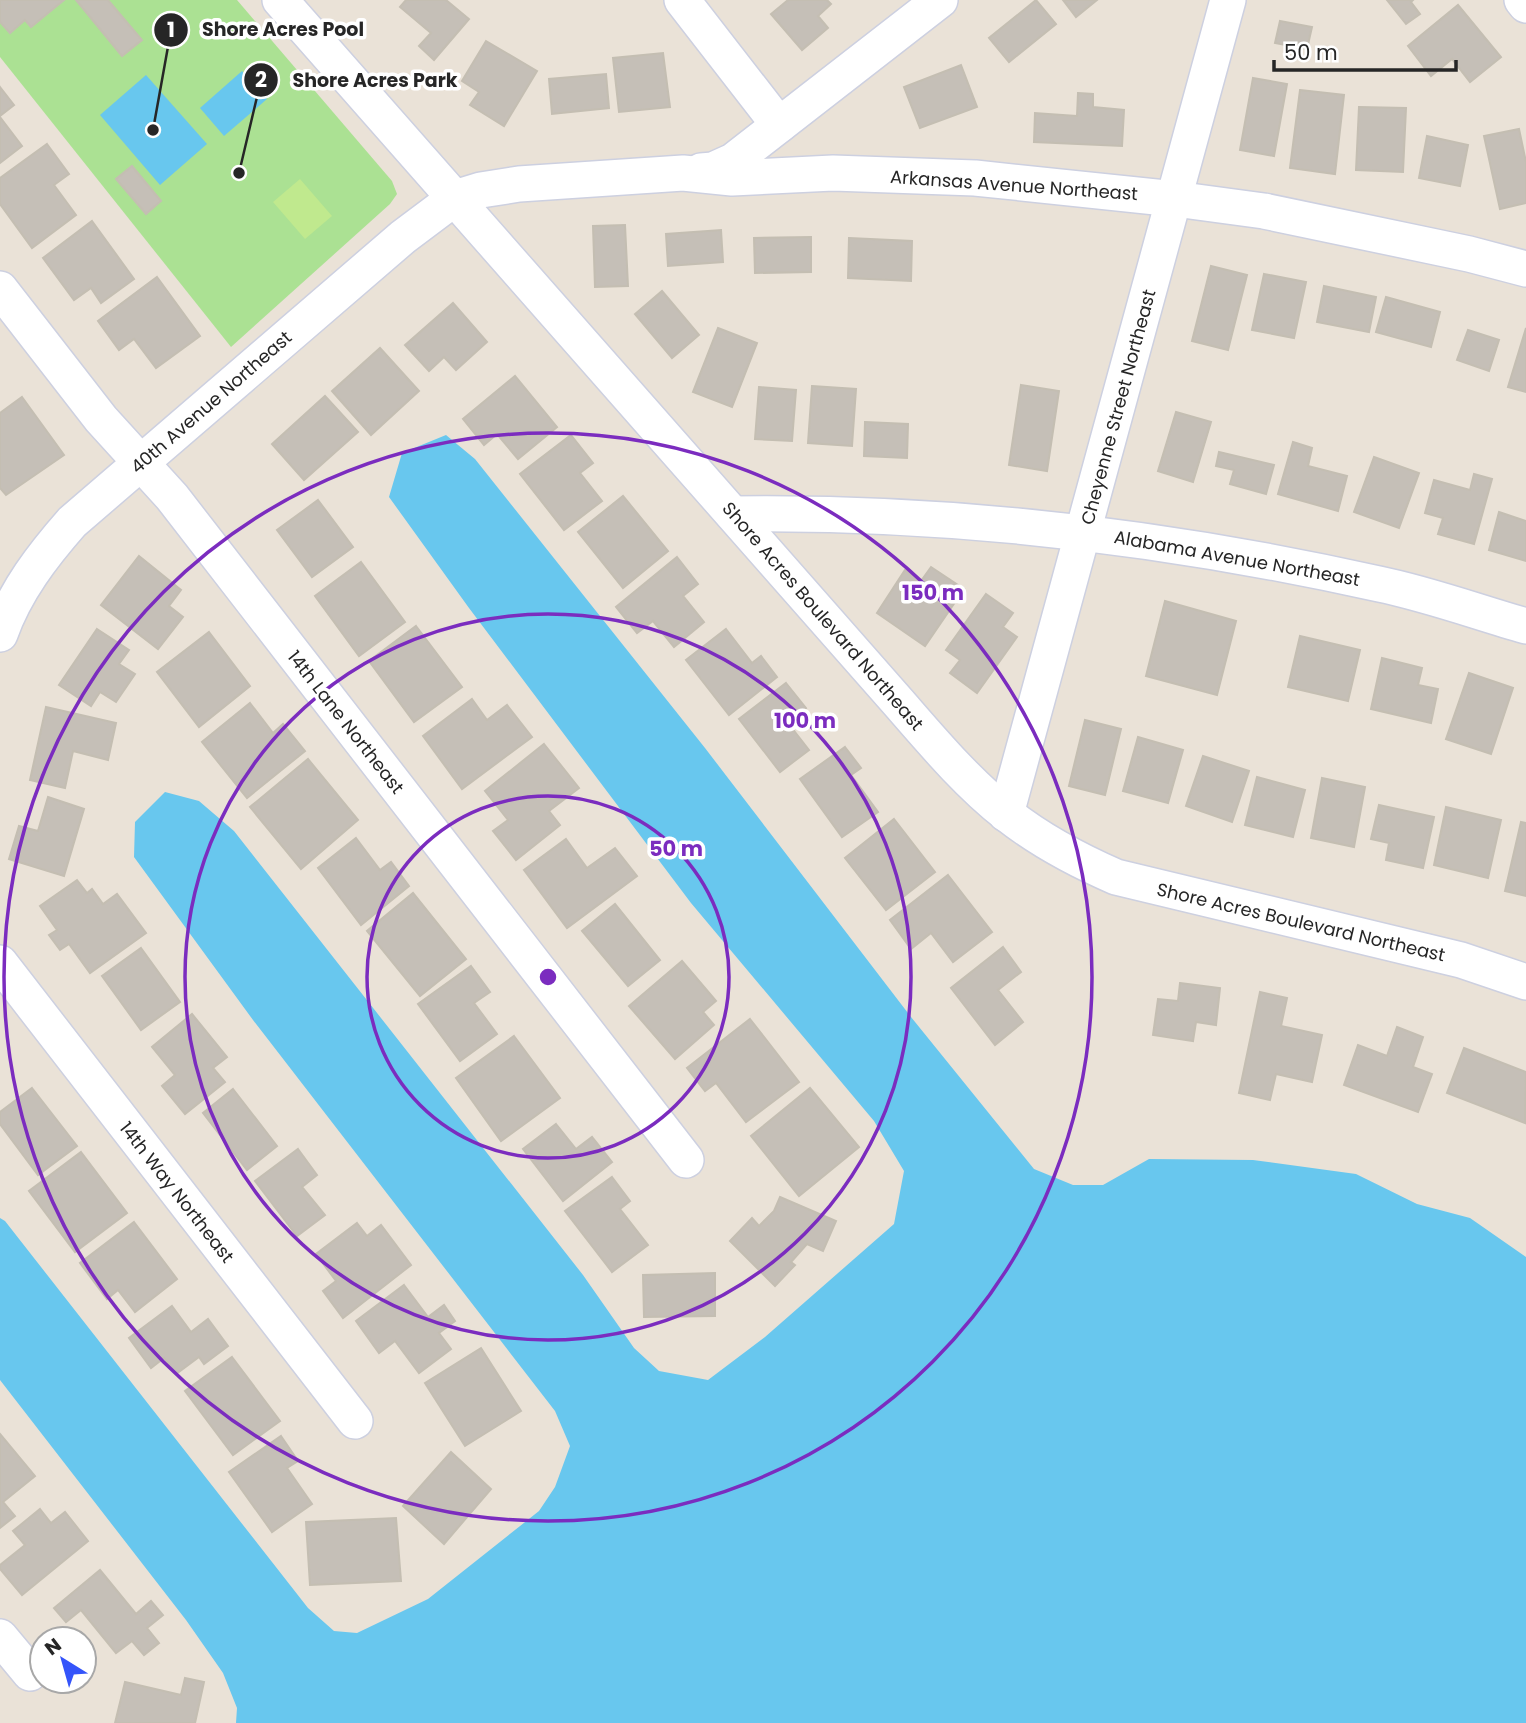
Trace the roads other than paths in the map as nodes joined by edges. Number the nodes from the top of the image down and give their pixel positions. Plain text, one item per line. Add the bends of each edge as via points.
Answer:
1 (280, 0) edge
2 (682, 0) edge
3 (940, 0) edge
4 (1228, 0) edge
5 (1522, 0) edge
6 (1526, 5) edge
7 (774, 129) junction
8 (683, 173) junction
9 (823, 174) junction
10 (455, 198) junction
11 (1175, 198) junction
12 (1526, 269) edge
13 (0, 289) edge
14 (140, 463) junction
15 (733, 514) junction
16 (1084, 532) junction
17 (1526, 626) edge
18 (1, 628) edge
19 (1006, 814) junction
20 (0, 962) edge
21 (1526, 982) edge
22 (686, 1160) dead end
23 (355, 1421) dead end
24 (0, 1637) edge
25 (28, 1671) edge

1 - 10 street, Shore Acres Boulevard Northeast
2 - 7 street
3 - 7 street
4 - 11 street, Cheyenne Street Northeast
5 - 6 street
7 - 8 street via 733,161 713,170
7 - 9 street via 796,166
8 - 9 street, Arkansas Avenue Northeast via 732,178
8 - 10 street, Arkansas Avenue Northeast via 519,184
9 - 11 street, Arkansas Avenue Northeast via 975,178
10 - 14 street, 40th Avenue Northeast via 403,237
10 - 15 street, Shore Acres Boulevard Northeast
11 - 12 street, Arkansas Avenue Northeast via 1264,211
11 - 16 street, Cheyenne Street Northeast
13 - 14 street, 14th Lane Northeast
14 - 18 street, 40th Avenue Northeast via 72,522 50,548
14 - 22 street, 14th Lane Northeast via 172,497
15 - 16 street, Alabama Avenue Northeast via 820,513
15 - 19 street, Shore Acres Boulevard Northeast via 954,764
16 - 17 street, Alabama Avenue Northeast via 1230,554 1381,584
16 - 19 street, Cheyenne Street Northeast
19 - 21 street, Shore Acres Boulevard Northeast via 1077,860 1115,877 1461,960
20 - 23 street, 14th Way Northeast
24 - 25 street

